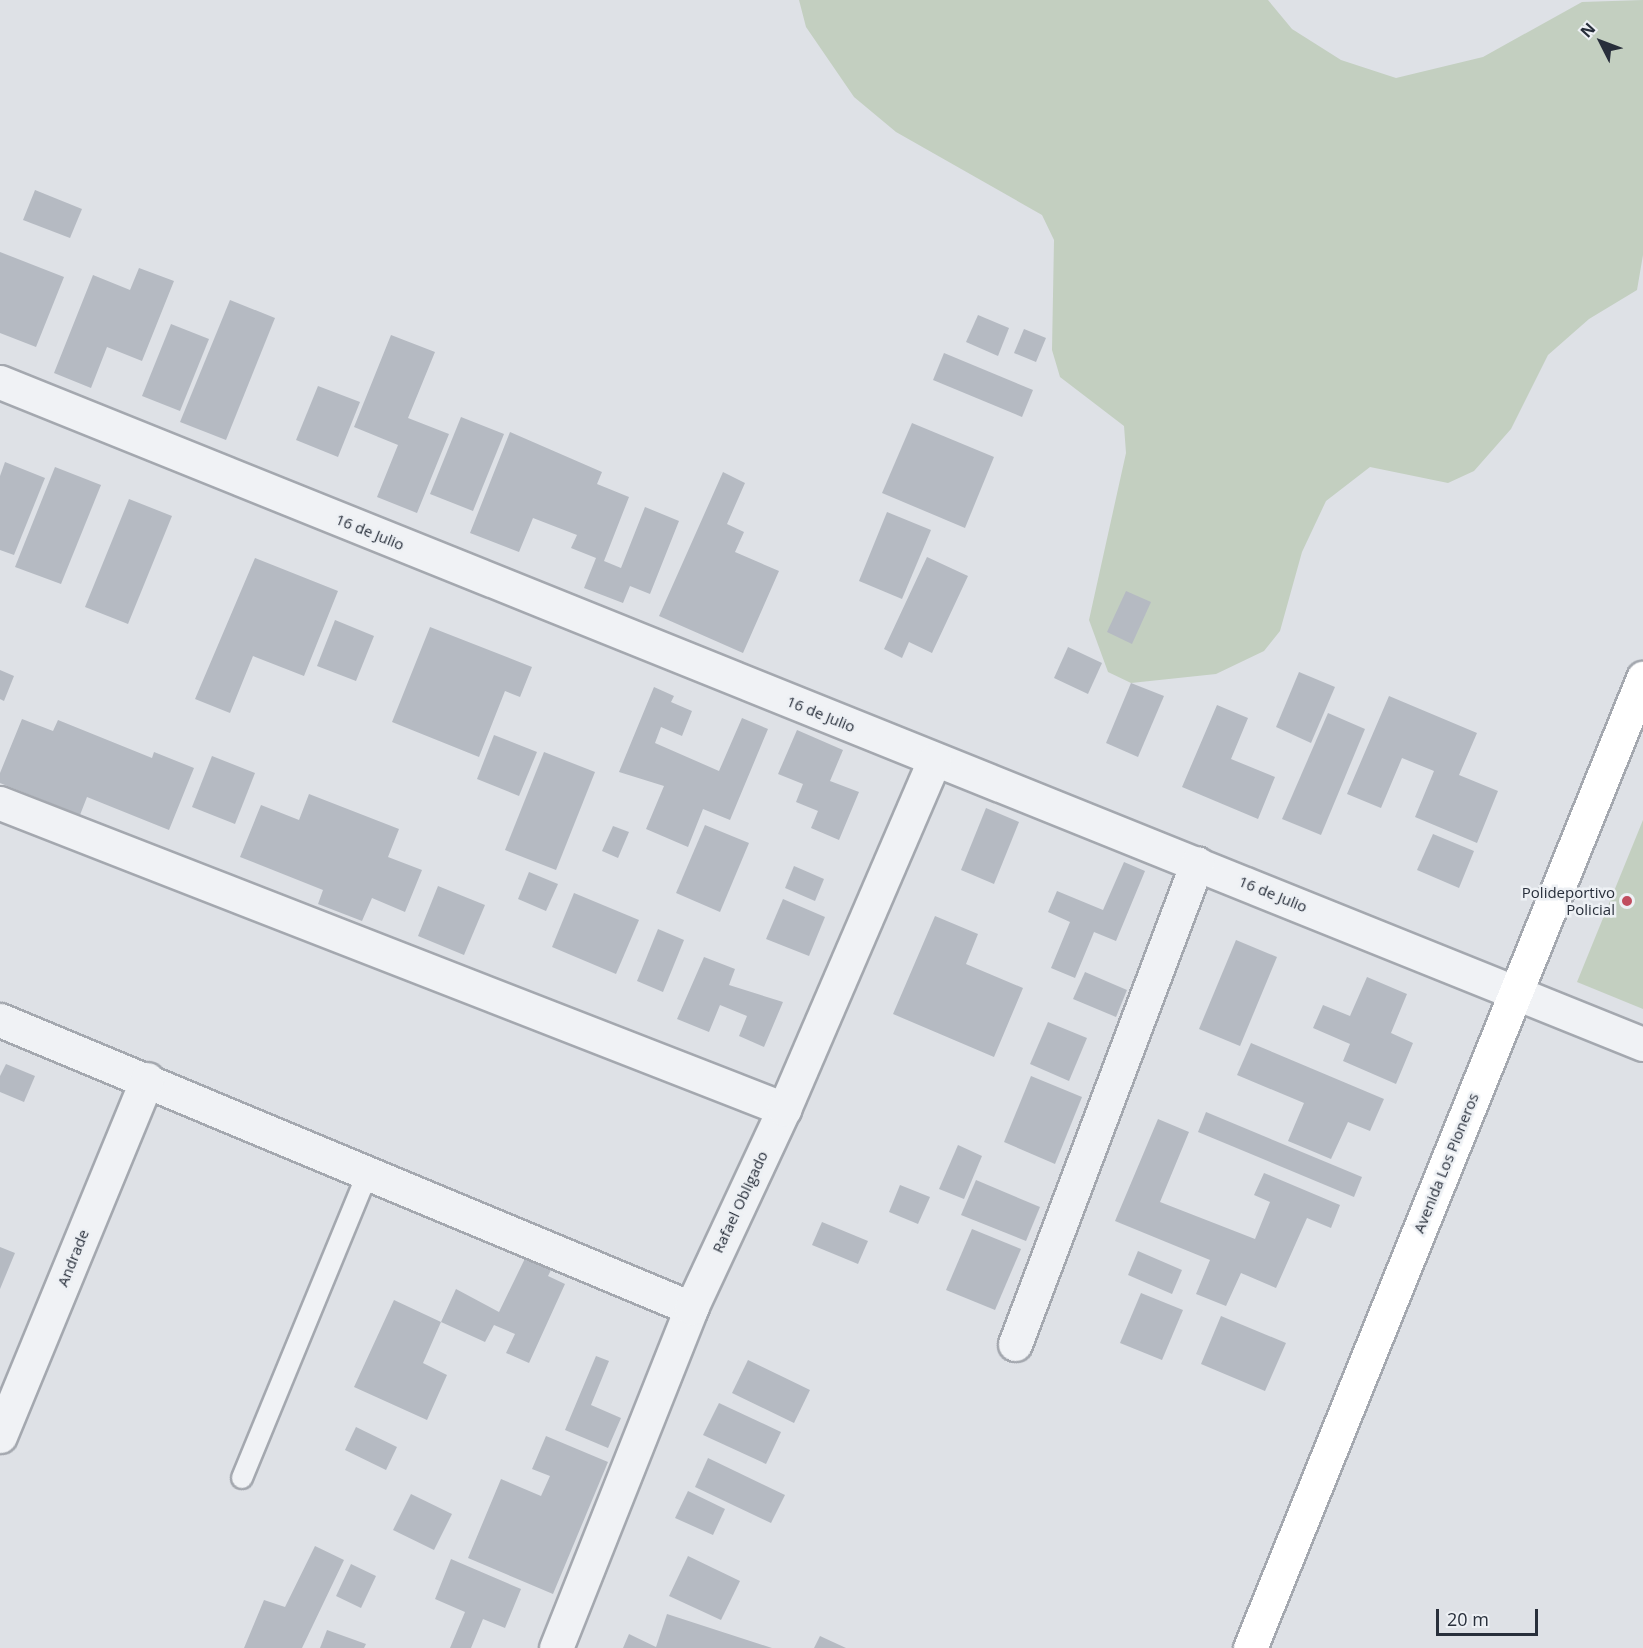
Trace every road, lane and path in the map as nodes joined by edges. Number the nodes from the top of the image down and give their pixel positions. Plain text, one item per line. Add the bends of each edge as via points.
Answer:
1 (0, 382) edge
2 (1643, 678) edge
3 (934, 760) junction
4 (0, 803) edge
5 (1197, 863) junction
6 (1516, 991) junction
7 (0, 1020) edge
8 (1643, 1044) edge
9 (147, 1079) junction
10 (783, 1109) junction
11 (368, 1172) junction
12 (691, 1308) junction
13 (1015, 1344) dead end
14 (0, 1436) edge
15 (242, 1478) dead end
16 (556, 1648) edge
17 (1250, 1648) edge

1 - 3 street, 16 de Julio
2 - 6 main road, Avenida Los Pioneros
3 - 5 street, 16 de Julio
3 - 10 street, Rafael Obligado
4 - 10 street
5 - 6 street, 16 de Julio
5 - 13 street
6 - 8 street, 16 de Julio
6 - 17 main road, Avenida Los Pioneros
7 - 9 street
9 - 11 street
9 - 14 street, Andrade
10 - 12 street, Rafael Obligado
11 - 12 street
11 - 15 lane
12 - 16 street, Rafael Obligado

